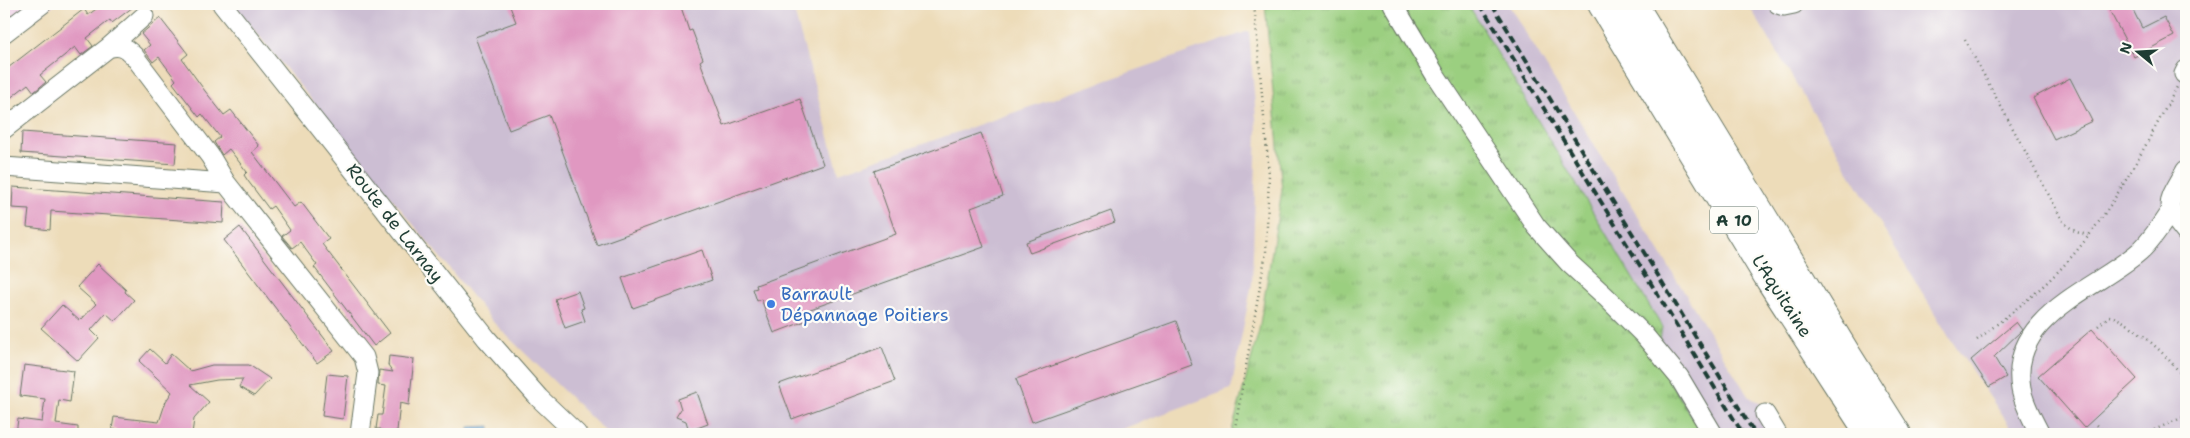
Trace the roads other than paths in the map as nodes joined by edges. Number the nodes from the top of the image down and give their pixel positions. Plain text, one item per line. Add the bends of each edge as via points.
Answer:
1 (42, 4) edge
2 (222, 4) edge
3 (1393, 4) edge
4 (1602, 4) edge
5 (1633, 4) edge
6 (1778, 4) edge
7 (1794, 4) edge
8 (144, 16) dead end
9 (4, 32) edge
10 (108, 48) junction
11 (4, 129) edge
12 (4, 167) edge
13 (2186, 170) edge
14 (226, 183) junction
15 (2170, 212) junction
16 (2186, 233) edge
17 (1765, 414) dead end
18 (360, 434) edge
19 (577, 434) edge
20 (1713, 434) edge
21 (1777, 434) edge
22 (1870, 434) edge
23 (1897, 434) edge
24 (2040, 434) edge

1 - 9 street
2 - 19 street, Route de Larnay via 487,339 539,398
3 - 20 street via 1436,76 1536,226 1569,263 1644,335 1679,378
4 - 22 highway, L'Aquitaine / A 10 via 1770,280
5 - 23 highway, L'Aquitaine / A 10
6 - 7 street
8 - 10 street
10 - 11 street
10 - 14 street via 126,48 134,56 210,156
12 - 14 street
13 - 15 street via 2173,195
14 - 18 street via 364,357 368,373
15 - 16 street
15 - 24 street via 2140,250 2066,300 2039,326 2027,343 2021,358 2021,391
17 - 21 street

